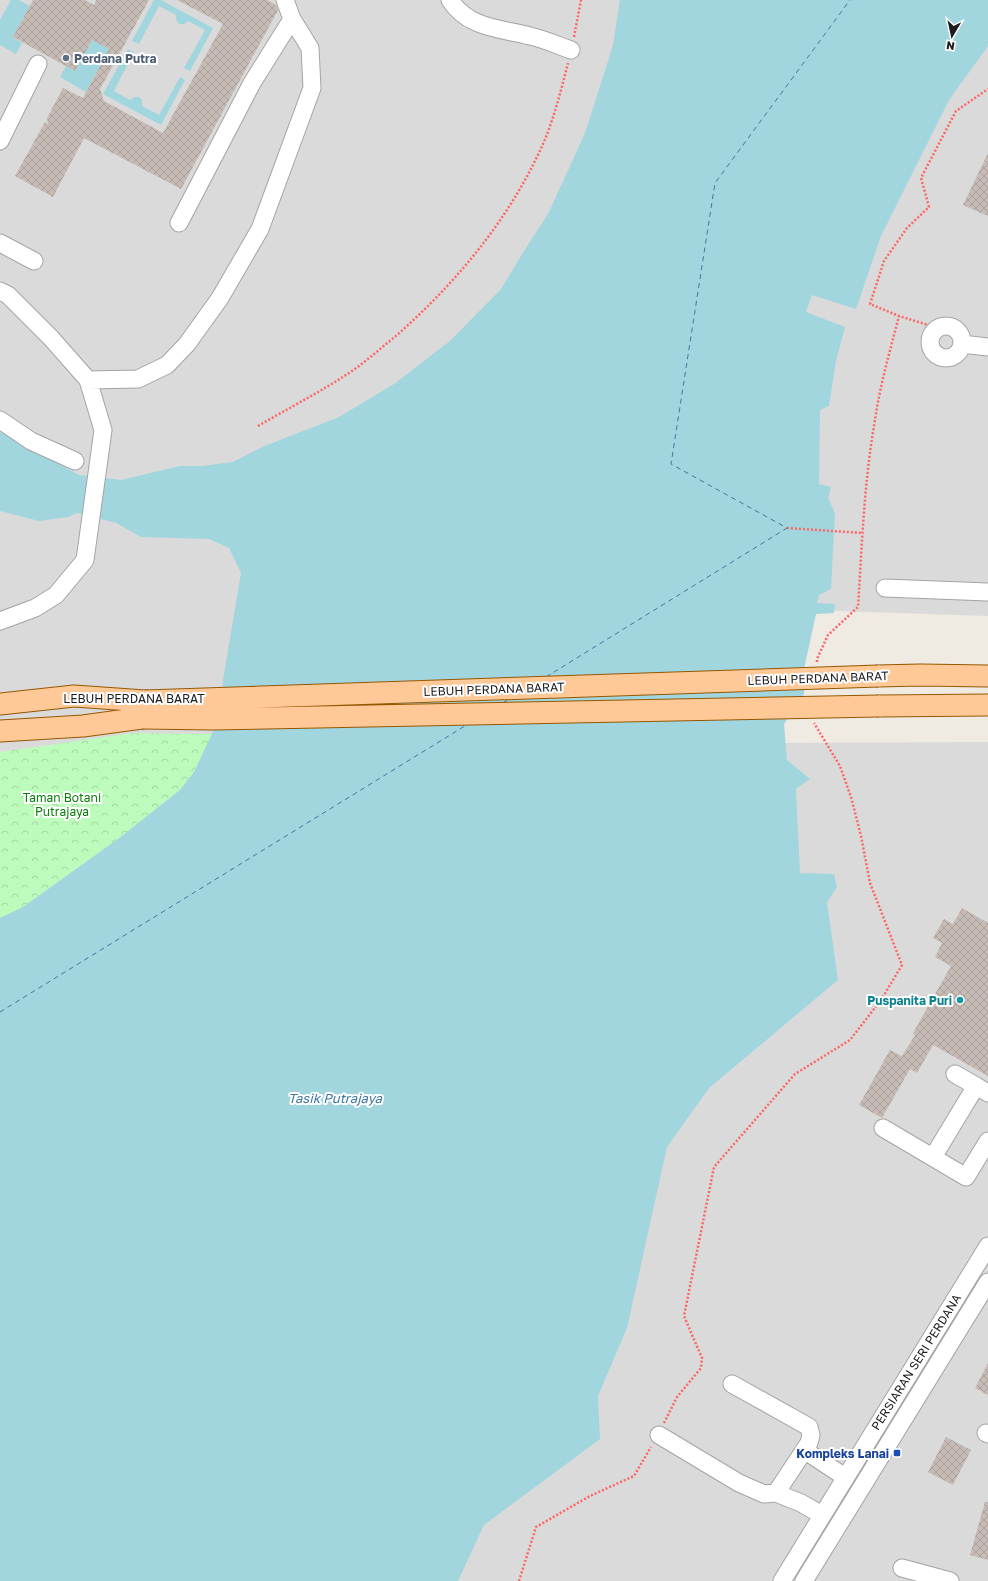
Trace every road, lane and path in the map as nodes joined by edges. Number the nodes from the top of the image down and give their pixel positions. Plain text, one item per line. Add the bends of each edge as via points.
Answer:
1 (285, 0) edge
2 (450, 0) edge
3 (581, 0) edge
4 (292, 19) junction
5 (571, 50) junction
6 (38, 64) dead end
7 (988, 89) edge
8 (0, 141) edge
9 (179, 223) dead end
10 (0, 243) edge
11 (34, 261) dead end
12 (0, 291) edge
13 (899, 316) junction
14 (938, 328) junction
15 (962, 344) junction
16 (988, 347) edge
17 (88, 380) junction
18 (0, 420) edge
19 (258, 426) dead end
20 (75, 461) dead end
21 (787, 528) dead end
22 (863, 533) junction
23 (885, 588) dead end
24 (988, 592) edge
25 (0, 621) edge
26 (816, 667) dead end
27 (988, 676) edge
28 (0, 692) edge
29 (74, 696) junction
30 (0, 704) edge
31 (988, 705) edge
32 (144, 710) junction
33 (813, 721) dead end
34 (83, 726) junction
35 (0, 731) edge
36 (0, 741) edge
37 (955, 1074) dead end
38 (982, 1089) edge
39 (883, 1128) dead end
40 (988, 1141) edge
41 (933, 1157) junction
42 (988, 1246) edge
43 (988, 1282) edge
44 (732, 1384) dead end
45 (659, 1435) junction
46 (804, 1450) junction
47 (845, 1477) junction
48 (776, 1493) junction
49 (822, 1515) junction
50 (902, 1568) dead end
51 (519, 1581) edge
52 (782, 1581) edge
53 (804, 1581) edge
54 (950, 1581) edge

1 - 4 street
2 - 5 street via 475,23 530,36
3 - 5 path
4 - 9 street via 252,83
4 - 17 street via 310,48 312,88 260,229 220,298 187,344 167,365 138,379
5 - 19 path via 544,142 505,214 484,242 438,296 388,342 352,371
6 - 8 street
7 - 13 path via 956,111 921,178 929,207 906,228 884,262 870,304
10 - 11 street
12 - 17 street via 8,295 51,338
13 - 14 path
13 - 22 path via 874,421
14 - 15 street via 950,326 955,329
14 - 15 street via 933,331 930,342 931,348 939,356 950,357 956,354
15 - 16 street
17 - 25 street via 103,430 85,560 56,595 36,608
18 - 20 street via 31,440
21 - 22 path
22 - 26 path via 858,607 828,635
23 - 24 street
27 - 32 main road, LEBUH PERDANA BARAT, bridge via 878,676
28 - 29 main road via 28,690
29 - 30 main road, LEBUH PERDANA BARAT
29 - 32 main road, LEBUH PERDANA BARAT
31 - 32 main road, LEBUH PERDANA BARAT, bridge via 221,718
32 - 34 main road, LEBUH PERDANA BARAT
33 - 45 path via 840,766 851,797 870,883 902,965 881,1000 850,1040 795,1074 714,1167 684,1316 702,1358 701,1368 677,1397
34 - 35 main road, LEBUH PERDANA BARAT
34 - 36 main road via 29,738
37 - 38 street
38 - 41 street
39 - 41 street
40 - 41 street via 966,1177
42 - 47 street, PERSIARAN SERI PERDANA
43 - 53 street, PERSIARAN SERI PERDANA
44 - 46 street via 809,1427 811,1435
45 - 48 street via 739,1483 764,1494
45 - 51 path via 634,1476 590,1496 536,1527
46 - 47 street
46 - 48 street
47 - 49 street, PERSIARAN SERI PERDANA
48 - 49 street
49 - 52 street, PERSIARAN SERI PERDANA
50 - 54 street

